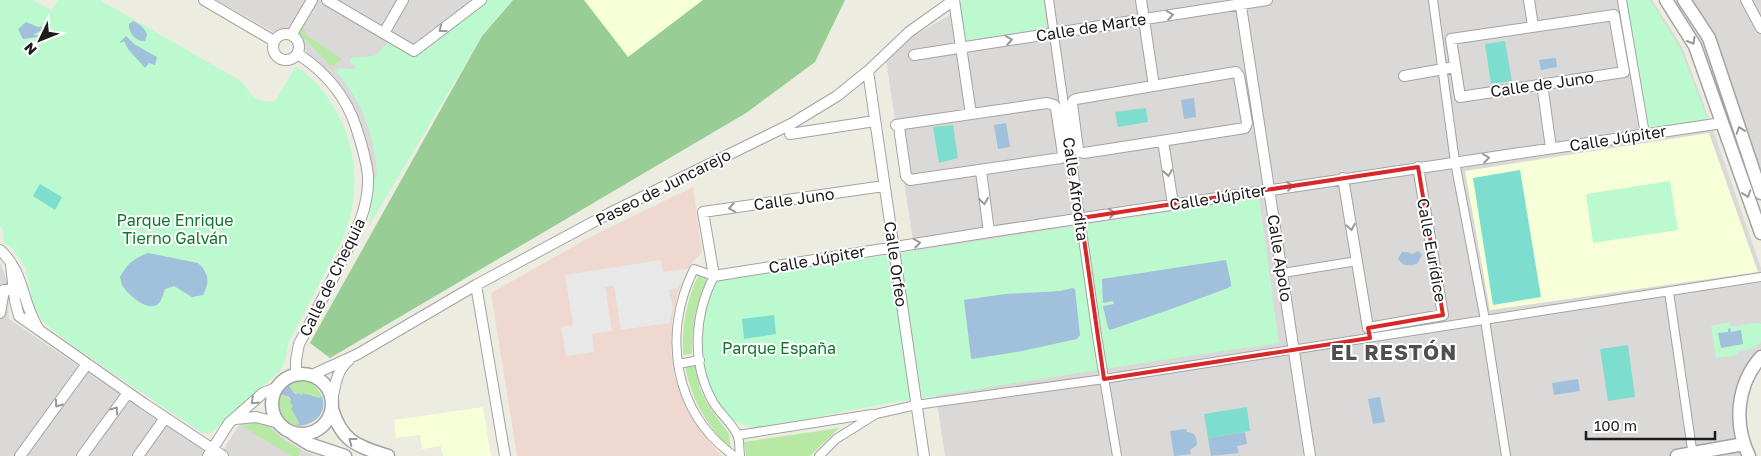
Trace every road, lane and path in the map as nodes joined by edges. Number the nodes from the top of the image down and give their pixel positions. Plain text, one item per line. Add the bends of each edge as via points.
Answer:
1 (204, 0) edge
2 (312, 0) edge
3 (328, 0) edge
4 (403, 0) edge
5 (481, 0) edge
6 (954, 0) edge
7 (1049, 0) edge
8 (1141, 0) edge
9 (1267, 0) edge
10 (1433, 0) edge
11 (1529, 0) edge
12 (1622, 0) edge
13 (1666, 0) edge
14 (1684, 0) edge
15 (1746, 0) edge
16 (1241, 2) edge
17 (221, 4) edge
18 (1144, 19) junction
19 (1533, 26) junction
20 (1761, 28) edge
21 (384, 33) junction
22 (1053, 33) junction
23 (292, 34) junction
24 (274, 41) junction
25 (961, 48) junction
26 (298, 54) junction
27 (914, 55) dead end
28 (1455, 67) junction
29 (1443, 69) junction
30 (868, 71) junction
31 (1404, 76) dead end
32 (1542, 84) junction
33 (1154, 86) junction
34 (971, 114) junction
35 (875, 121) junction
36 (1722, 123) junction
37 (790, 134) dead end
38 (1645, 134) junction
39 (1162, 141) junction
40 (1551, 148) junction
41 (1455, 162) junction
42 (1418, 167) junction
43 (981, 170) junction
44 (1343, 178) junction
45 (884, 186) junction
46 (1269, 189) junction
47 (1761, 193) edge
48 (1173, 204) junction
49 (1080, 218) junction
50 (988, 232) junction
51 (1761, 233) edge
52 (893, 246) junction
53 (0, 250) edge
54 (1357, 262) junction
55 (1283, 273) junction
56 (714, 276) junction
57 (1761, 277) edge
58 (476, 285) junction
59 (19, 288) junction
60 (1669, 292) junction
61 (1444, 315) junction
62 (19, 316) junction
63 (1484, 320) junction
64 (1446, 326) junction
65 (40, 331) junction
66 (1369, 333) junction
67 (1294, 350) junction
68 (358, 354) junction
69 (1761, 357) edge
70 (700, 360) junction
71 (86, 364) junction
72 (678, 364) junction
73 (296, 374) junction
74 (312, 375) junction
75 (1104, 379) junction
76 (276, 388) junction
77 (128, 393) junction
78 (332, 405) junction
79 (916, 406) junction
80 (876, 414) junction
81 (165, 418) junction
82 (235, 419) junction
83 (283, 426) junction
84 (738, 435) junction
85 (1746, 450) edge
86 (210, 453) edge
87 (1693, 455) edge
88 (20, 456) edge
89 (82, 456) edge
90 (138, 456) edge
91 (223, 456) edge
92 (344, 456) edge
93 (388, 456) edge
94 (505, 456) edge
95 (734, 456) edge
96 (740, 456) edge
97 (819, 456) edge
98 (924, 456) edge
99 (1117, 456) edge
100 (1310, 456) edge
101 (1506, 456) edge
102 (1677, 456) edge

1 - 17 street
2 - 23 street
3 - 21 street
4 - 21 street
5 -> 21 street via 414,51
6 - 25 street
6 - 30 street, Paseo de Juncarejo via 909,32
7 - 22 street, Calle Afrodita
8 - 18 street
9 - 16 street, Calle de Marte
10 - 29 street
11 - 19 street
12 - 38 street
13 -> 36 street via 1695,46
47 -> 14 street via 1709,38
15 - 20 street
18 -> 16 street, Calle de Marte
16 - 46 street, Calle Apolo
17 - 24 street
18 - 22 street, Calle de Marte
18 - 33 street
19 - 28 street, Calle de Juno via 1451,39
19 - 32 street, Calle de Juno via 1614,15 1624,72
25 -> 22 street, Calle de Marte
22 - 49 street, Calle Afrodita
23 - 24 street via 284,34
23 - 26 street via 299,45
24 - 26 street via 273,50 282,59 291,59
25 - 27 street, Calle de Marte
25 - 34 street
26 - 73 street, Calle de Chequia via 324,74 346,103 362,144 368,176 361,220 299,344
28 - 29 street
28 - 32 street, Calle de Juno via 1460,97
29 - 31 street
29 - 41 street
30 - 35 street, Calle Orfeo
30 - 58 street, Paseo de Juncarejo via 837,96 792,124 610,213
32 - 40 street
33 - 39 street, Calle Afrodita via 1073,101 1078,149 1084,154
33 - 39 street via 1236,72 1247,123 1245,128
34 - 43 street via 896,125 899,127 905,173 910,180
34 - 43 street, Calle Afrodita via 1047,103 1056,108 1062,157
35 - 37 street
35 - 45 street, Calle Orfeo
36 - 38 street, Calle Júpiter
36 -> 51 street
38 - 40 street, Calle Júpiter
39 -> 48 street
41 -> 40 street, Calle Júpiter
41 - 42 street, Calle Júpiter
41 - 63 street
42 - 44 street, Calle Júpiter
42 - 61 street, Calle Eurídice
43 -> 50 street
46 -> 44 street, Calle Júpiter
44 -> 54 street
45 - 52 street, Calle Orfeo
45 -> 56 street, Calle Juno via 703,212
46 - 48 street, Calle Júpiter
46 - 55 street, Calle Apolo
49 -> 48 street, Calle Júpiter
49 - 50 street, Calle Júpiter
49 - 75 street, Calle Afrodita
52 -> 50 street, Calle Júpiter
52 - 56 street, Calle Júpiter
52 - 79 street, Calle Orfeo
53 - 59 street via 16,271
54 - 55 street
54 - 66 street
55 - 67 street, Calle Apolo
56 - 70 street via 701,306 698,327
56 - 72 street via 694,269 684,292 677,329
57 - 60 street
58 - 68 street, Paseo de Juncarejo
58 - 94 street
59 - 62 street
59 - 62 street via 4,290 0,313
59 - 65 street
60 - 63 street
60 - 87 street
61 - 64 street
61 - 66 street, Calle Eurídice
62 - 65 street
63 - 64 street
63 - 101 street
64 - 66 street
65 - 71 street
66 - 67 street
67 - 75 street
67 - 100 street, Calle Apolo
68 - 74 street, Paseo de Juncarejo
68 - 78 street, Paseo de Juncarejo via 343,365 336,378
69 - 85 street via 1753,366 1742,391 1739,418
70 - 72 street
70 - 84 street via 710,397
71 - 77 street
71 -> 88 street
72 - 95 street via 693,411 718,443
73 - 74 street
73 - 76 street
74 - 78 street via 325,384
75 - 79 street
75 - 99 street, Calle Afrodita
76 -> 82 street via 263,393
76 - 83 street via 272,406 274,415
77 - 81 street
89 -> 77 street
78 - 83 street via 323,426 315,431 296,433
93 -> 78 street via 350,441 336,422
79 - 80 street
79 - 98 street, Calle Orfeo
80 - 84 street
80 - 97 street via 836,439
81 - 86 street
81 - 90 street
82 - 83 street via 256,417
82 - 86 street
83 - 92 street via 309,444
84 - 96 street
85 - 87 street
86 - 91 street
87 - 102 street

